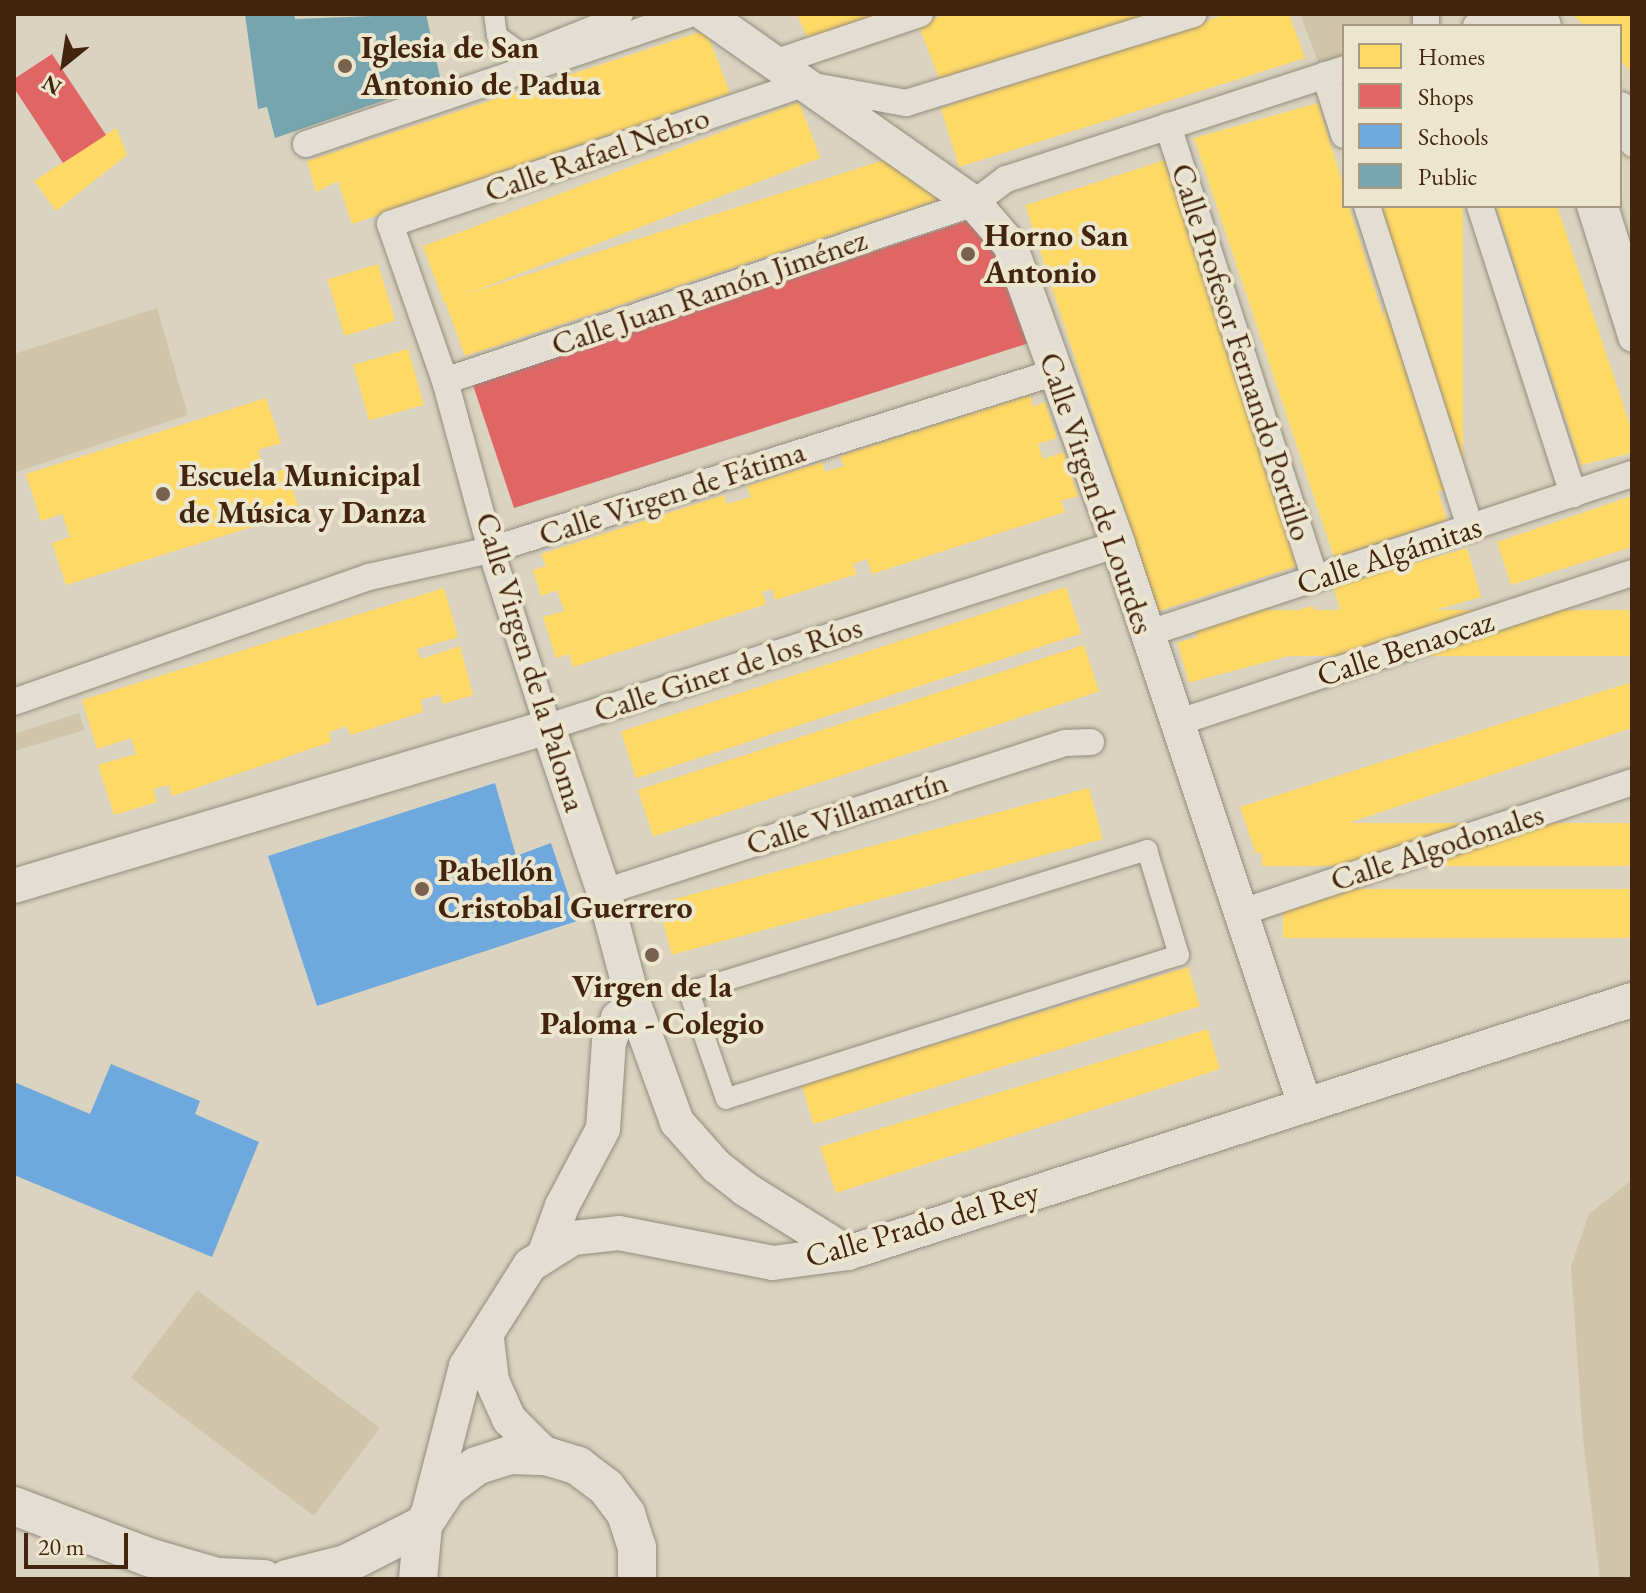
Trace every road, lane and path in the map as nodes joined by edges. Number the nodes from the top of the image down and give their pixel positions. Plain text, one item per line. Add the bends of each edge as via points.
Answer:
1 (494, 14) edge
2 (623, 14) edge
3 (689, 14) edge
4 (705, 14) edge
5 (1194, 14) edge
6 (1513, 14) edge
7 (912, 16) edge
8 (1482, 24) edge
9 (774, 63) junction
10 (1334, 72) edge
11 (803, 84) junction
12 (1342, 122) edge
13 (1168, 126) junction
14 (306, 144) dead end
15 (974, 203) junction
16 (1368, 208) edge
17 (1481, 208) edge
18 (1591, 208) edge
19 (1609, 208) edge
20 (390, 224) joint
21 (1632, 282) edge
22 (1632, 339) edge
23 (1056, 372) junction
24 (445, 381) junction
25 (1632, 474) edge
26 (1573, 494) junction
27 (1471, 529) junction
28 (1118, 544) junction
29 (491, 550) junction
30 (1632, 573) edge
31 (1315, 579) junction
32 (1146, 634) junction
33 (14, 702) edge
34 (1179, 722) junction
35 (548, 727) junction
36 (1091, 742) dead end
37 (1632, 782) edge
38 (14, 886) edge
39 (604, 892) junction
40 (1242, 912) junction
41 (1179, 955) joint
42 (1632, 1000) edge
43 (634, 1004) junction
44 (1305, 1105) junction
45 (546, 1250) junction
46 (848, 1253) junction
47 (487, 1339) junction
48 (546, 1456) junction
49 (14, 1506) edge
50 (425, 1521) junction
51 (264, 1579) edge
52 (287, 1579) edge
53 (418, 1579) edge
54 (637, 1579) edge

1 - 2 street via 497,36 523,54
3 - 14 street
4 - 9 street, Calle Virgen de Lourdes
5 - 11 street via 906,103
6 - 8 street
7 - 9 street
9 - 11 street, Calle Virgen de Lourdes
10 - 12 street
10 - 13 street, Calle Juan Ramón Jiménez
11 - 15 street, Calle Virgen de Lourdes
11 - 20 street, Calle Rafael Nebro
13 - 15 street, Calle Juan Ramón Jiménez via 1006,179
13 - 31 street, Calle Profesor Fernando Portillo
15 - 23 street, Calle Virgen de Lourdes via 1010,245
15 - 24 street, Calle Juan Ramón Jiménez
16 - 27 street
17 - 26 street
18 - 22 street
19 - 21 street
20 - 24 street, Calle Virgen de la Paloma
23 - 28 street, Calle Virgen de Lourdes
23 - 29 street, Calle Virgen de Fátima
24 - 29 street, Calle Virgen de la Paloma via 462,463
25 - 26 street, Calle Algámitas
26 - 27 street, Calle Algámitas
27 - 31 street, Calle Algámitas
28 - 32 street, Calle Virgen de Lourdes
28 - 35 street, Calle Giner de los Ríos
29 - 33 street, Calle Virgen de Fátima via 369,577
29 - 35 street, Calle Virgen de la Paloma
30 - 34 street, Calle Benaocaz
31 - 32 street, Calle Algámitas
32 - 34 street, Calle Virgen de Lourdes
34 - 40 street, Calle Virgen de Lourdes
35 - 38 street, Calle Giner de los Ríos
35 - 39 street, Calle Virgen de la Paloma
36 - 39 street, Calle Villamartín via 1065,743
37 - 40 street, Calle Algodonales
39 - 43 street, Calle Virgen de la Paloma
40 - 44 street, Calle Virgen de Lourdes
41 - 41 street via 1147,850 689,992 726,1099
42 - 44 street, Calle Prado del Rey
43 - 45 street via 618,1018 609,1042 603,1129 562,1206
43 - 46 street, Calle Virgen de la Paloma via 667,1103 692,1142 745,1189
44 - 46 street, Calle Prado del Rey
45 - 46 street, Calle Prado del Rey via 593,1233 773,1263
45 - 47 street, Calle Prado del Rey via 509,1291
47 - 48 street via 492,1381 509,1419
47 - 50 street, Calle Prado del Rey via 466,1366
48 - 50 main road via 510,1455 476,1466 447,1488
48 - 54 main road via 578,1466 613,1496 626,1514 637,1547
49 - 51 main road via 148,1557 217,1577
50 - 52 main road via 346,1564
50 - 53 main road

